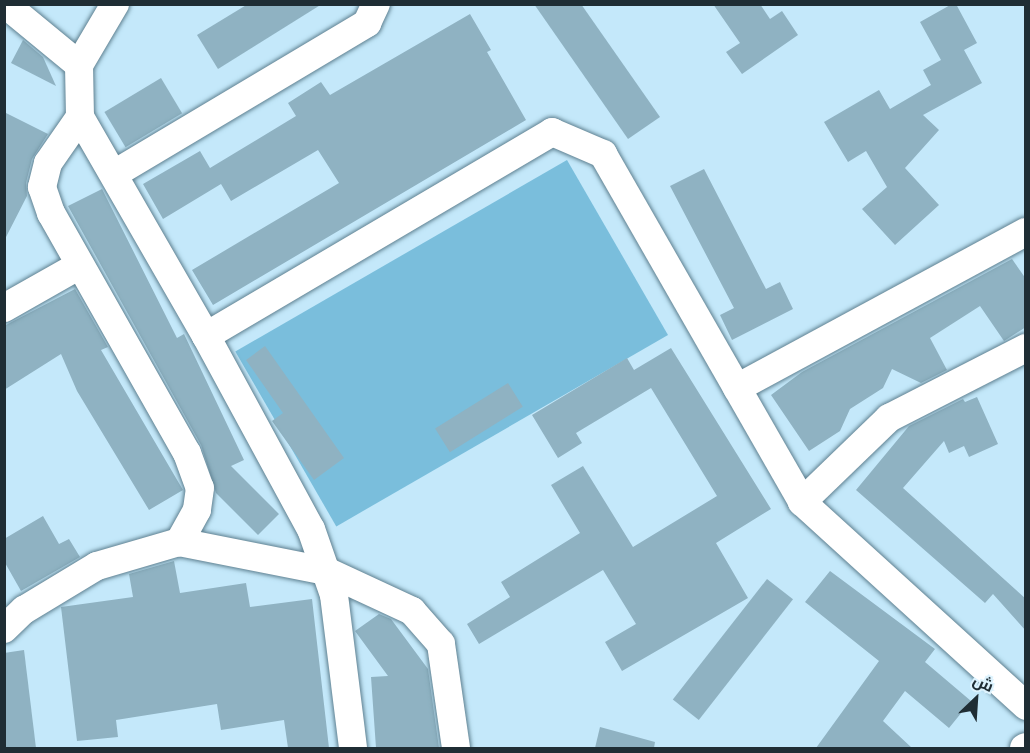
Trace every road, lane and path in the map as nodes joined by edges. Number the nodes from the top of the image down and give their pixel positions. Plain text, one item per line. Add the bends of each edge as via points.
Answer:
1 (5, 4) edge
2 (115, 4) edge
3 (376, 4) edge
4 (79, 65) junction
5 (80, 117) junction
6 (114, 174) junction
7 (1026, 232) edge
8 (80, 265) junction
9 (4, 308) edge
10 (206, 336) junction
11 (1026, 348) edge
12 (737, 388) junction
13 (802, 502) junction
14 (179, 542) junction
15 (326, 571) junction
16 (4, 629) edge
17 (1026, 706) edge
18 (353, 748) edge
19 (456, 748) edge

1 - 4 street
2 - 4 street
3 - 6 street via 367,23
4 - 5 street
5 - 6 street
5 - 8 street via 48,163 42,187 51,213
6 - 10 street
7 - 12 street
8 - 9 street
8 - 14 street via 187,453 200,488 197,510
10 - 12 street via 552,132 603,154
10 - 15 street via 311,529
11 - 13 street via 890,418
12 - 13 street
13 - 17 street
14 - 15 street
14 - 16 street via 97,566 24,610
15 - 18 street via 334,595
15 - 19 street via 412,611 441,644

